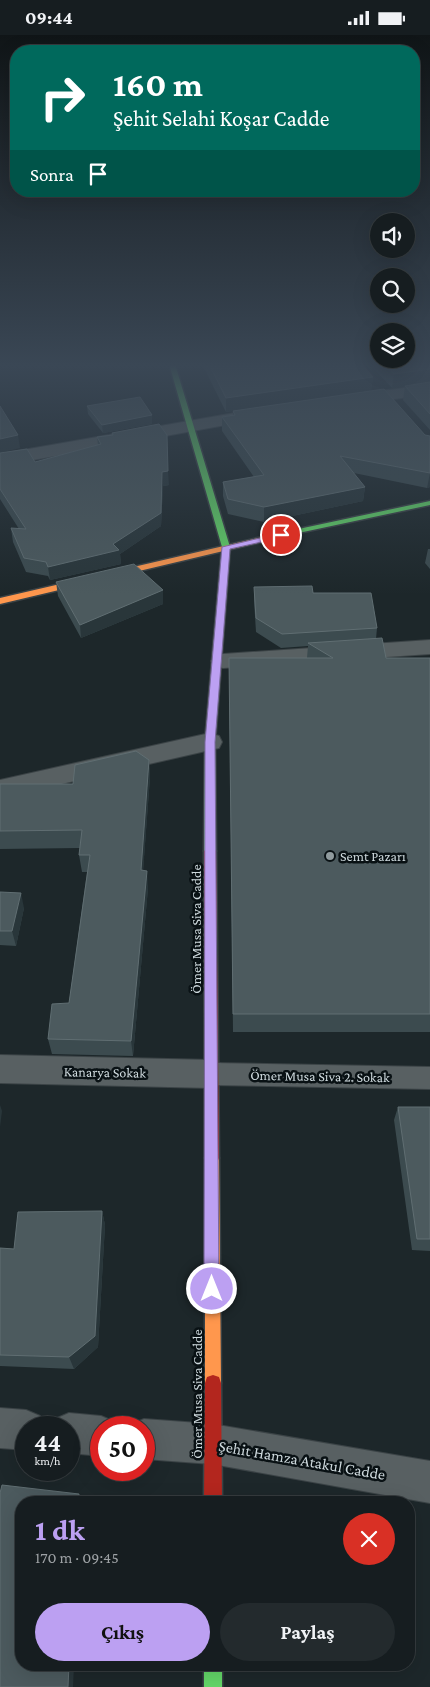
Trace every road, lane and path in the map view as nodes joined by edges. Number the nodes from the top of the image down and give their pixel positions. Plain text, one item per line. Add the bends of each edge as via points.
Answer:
1 (103, 441) edge
2 (195, 441) edge
3 (0, 460) edge
4 (430, 503) edge
5 (226, 547) junction
6 (0, 601) edge
7 (430, 647) edge
8 (216, 661) junction
9 (210, 742) junction
10 (0, 789) edge
11 (0, 1069) edge
12 (211, 1074) junction
13 (430, 1078) edge
14 (0, 1428) edge
15 (15, 1429) edge
16 (155, 1440) edge
17 (212, 1444) junction
18 (430, 1482) edge
19 (212, 1496) edge
20 (213, 1671) edge
21 (213, 1687) edge

1 - 3 street
2 - 5 main road, Ömer Musa Siva Cadde
4 - 5 main road
5 - 6 main road
5 - 8 main road, Ömer Musa Siva Cadde
7 - 8 street
8 - 9 main road, Ömer Musa Siva Cadde
9 - 10 street
9 - 12 main road, Ömer Musa Siva Cadde
11 - 12 street, Kanarya Sokak
12 - 13 lane, Ömer Musa Siva 2. Sokak
12 - 17 main road, Ömer Musa Siva Cadde
14 - 15 street
16 - 17 street, Şehit Hamza Atakul Cadde
17 - 18 street, Şehit Hamza Atakul Cadde
17 - 19 main road, Ömer Musa Siva Cadde
20 - 21 main road

